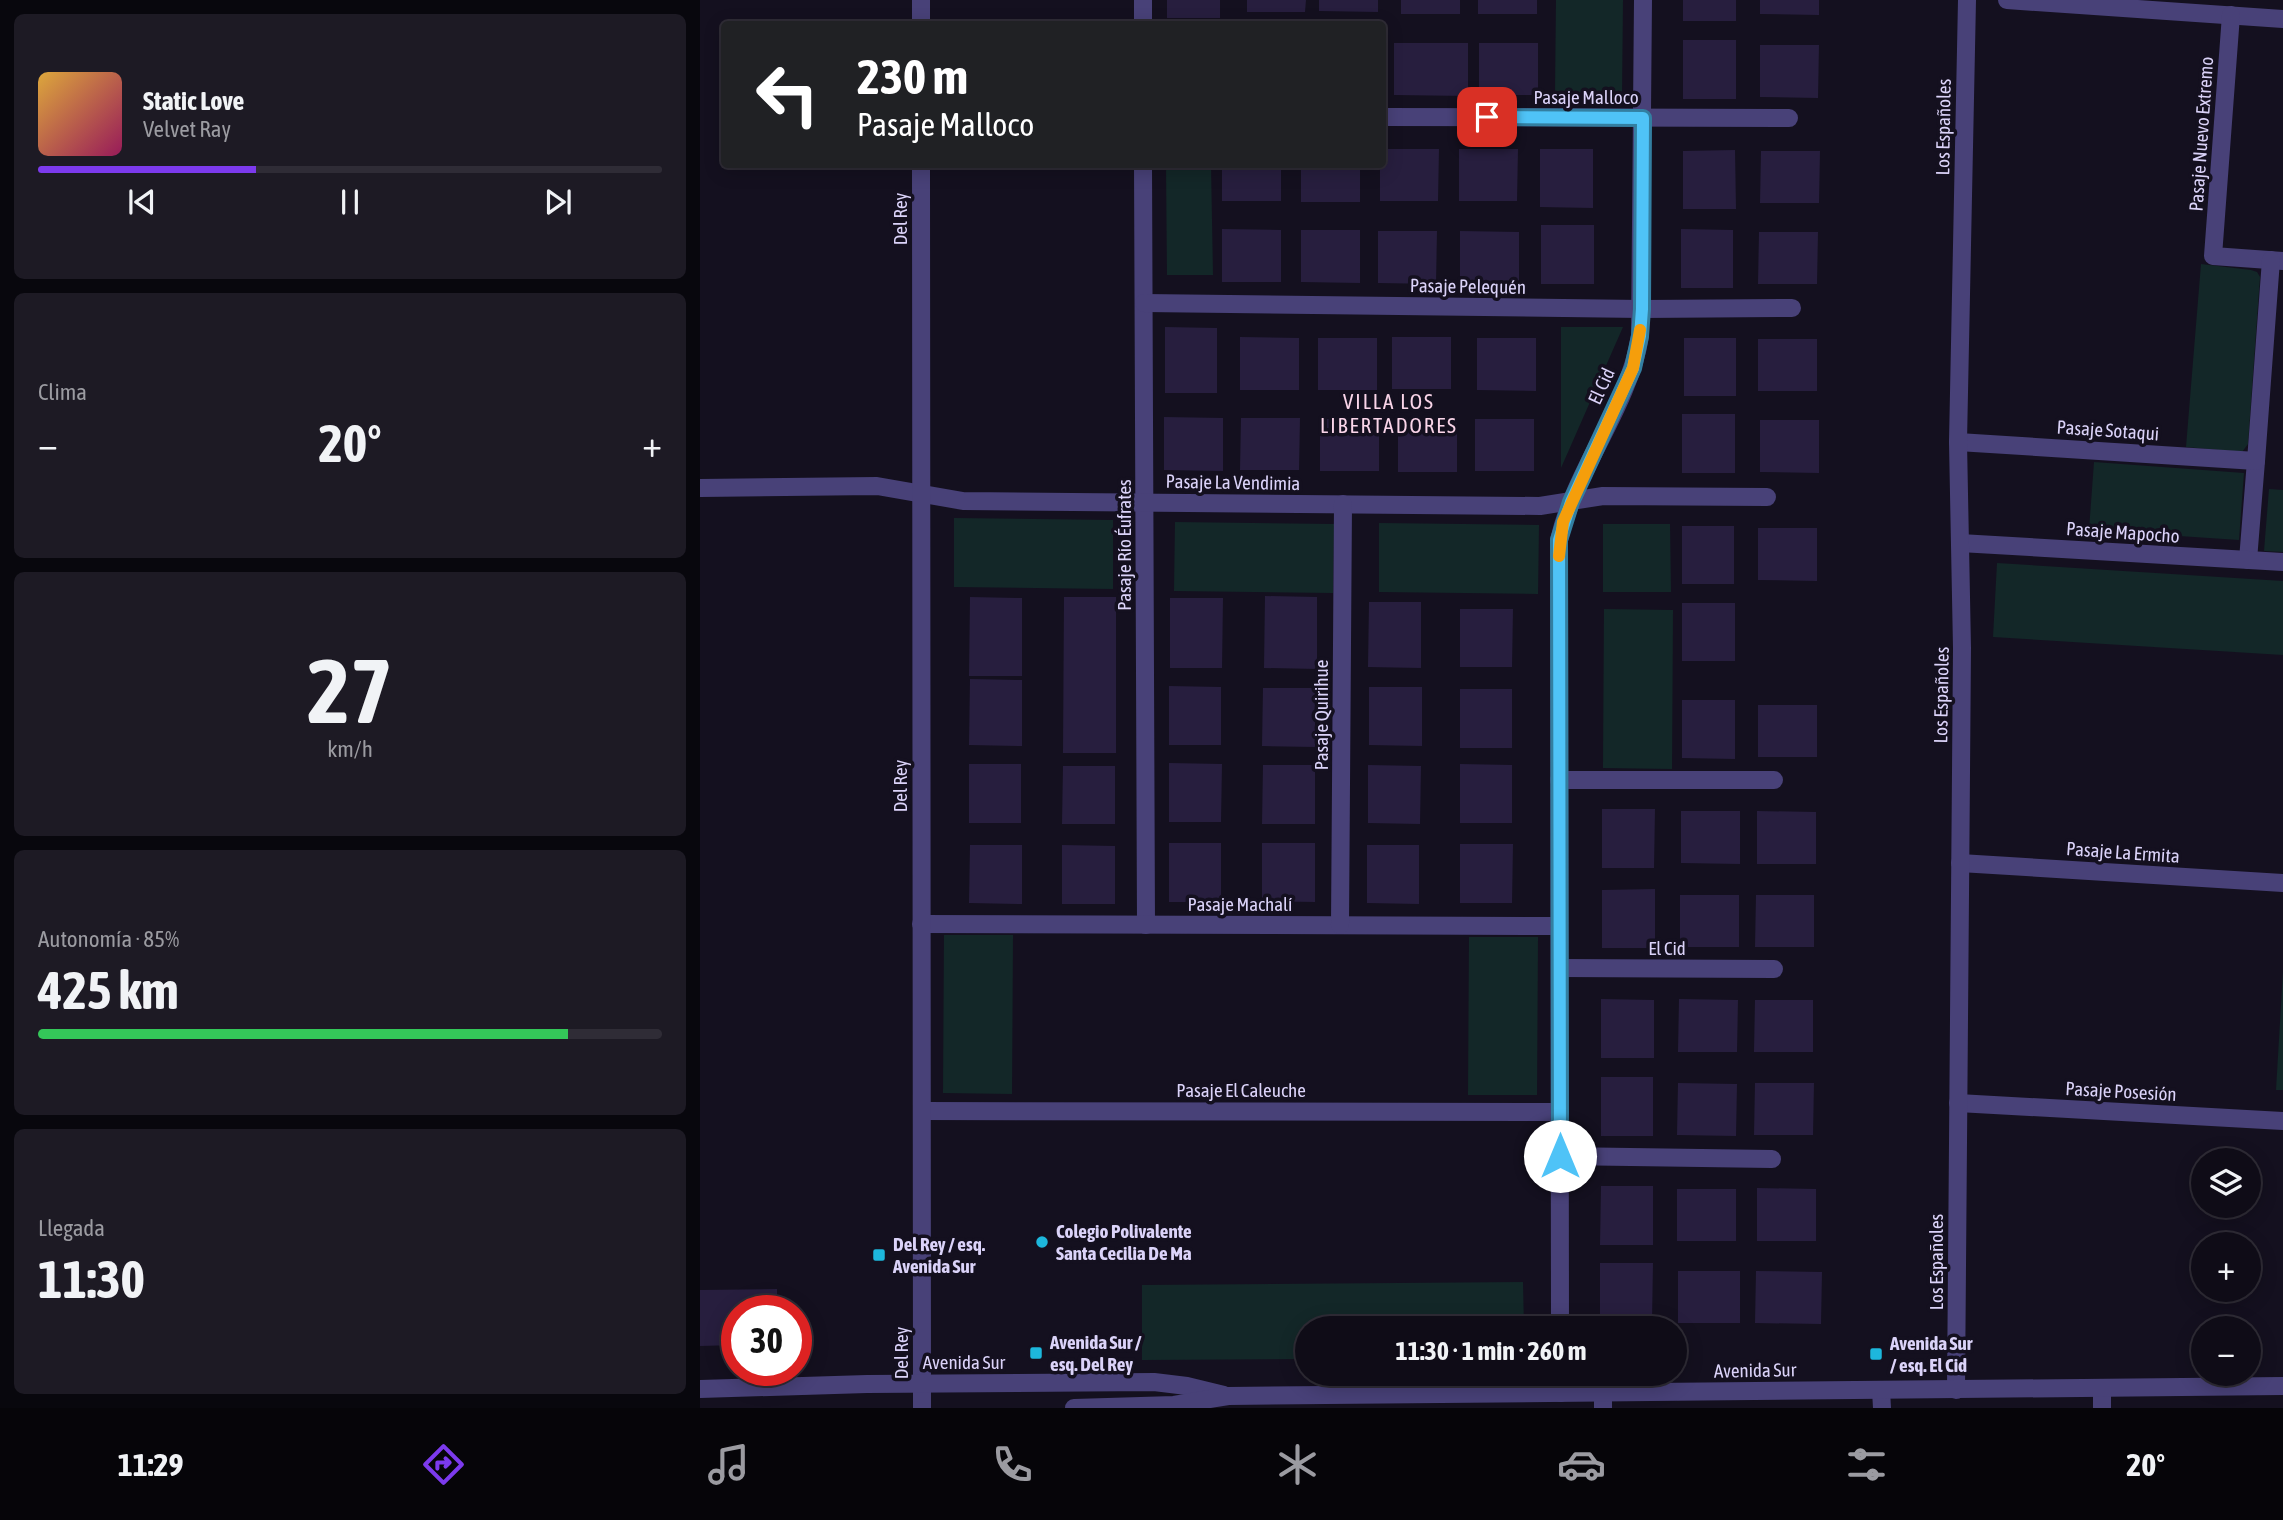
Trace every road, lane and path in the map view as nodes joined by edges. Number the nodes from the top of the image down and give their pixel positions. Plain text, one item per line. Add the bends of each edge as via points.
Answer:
1 (921, 0) edge
2 (1143, 0) edge
3 (1643, 0) edge
4 (1967, 0) edge
5 (2007, 0) edge
6 (2231, 15) junction
7 (2283, 19) edge
8 (921, 21) edge
9 (1143, 21) edge
10 (1386, 117) edge
11 (1643, 118) junction
12 (1789, 118) dead end
13 (921, 168) edge
14 (1143, 168) edge
15 (2277, 261) edge
16 (1144, 303) junction
17 (1792, 308) dead end
18 (1642, 309) junction
19 (1958, 442) junction
20 (2256, 461) junction
21 (700, 488) edge
22 (920, 494) junction
23 (1767, 497) dead end
24 (1144, 502) junction
25 (1571, 502) junction
26 (1343, 504) junction
27 (1960, 543) junction
28 (2248, 560) junction
29 (2283, 562) edge
30 (1559, 780) junction
31 (1774, 780) dead end
32 (1960, 863) junction
33 (2283, 883) edge
34 (921, 924) junction
35 (1146, 925) junction
36 (1340, 925) junction
37 (1559, 926) junction
38 (1560, 968) junction
39 (1774, 969) dead end
40 (1958, 1103) junction
41 (922, 1111) junction
42 (1560, 1112) junction
43 (2283, 1121) edge
44 (1560, 1156) junction
45 (1772, 1159) dead end
46 (1560, 1316) edge
47 (922, 1384) junction
48 (1560, 1386) edge
49 (2283, 1387) edge
50 (2102, 1388) junction
51 (700, 1389) edge
52 (1956, 1390) junction
53 (1560, 1393) junction
54 (1228, 1396) junction
55 (1882, 1399) edge
56 (1603, 1400) edge
57 (922, 1408) edge
58 (1074, 1408) edge
59 (2102, 1408) edge

1 - 8 street
2 - 9 street
3 - 11 street, El Cid
4 - 19 street, Los Españoles
5 - 6 street
6 - 7 street
6 - 15 street, Pasaje Nuevo Extremo via 2213,256
10 - 11 street, Pasaje Malloco
11 - 12 street, Pasaje Malloco
11 - 18 street, El Cid
13 - 22 street, Del Rey
14 - 16 street, Pasaje Río Éufrates
15 - 20 street
16 - 18 street, Pasaje Pelequén
16 - 24 street, Pasaje Río Éufrates
17 - 18 street, Pasaje Pelequén
18 - 25 street, El Cid via 1633,368
19 - 20 street, Pasaje Sotaqui
19 - 27 street, Los Españoles
20 - 28 street
21 - 22 street, Pasaje La Vendimia via 877,486
22 - 24 street, Pasaje La Vendimia via 963,501
22 - 34 street, Del Rey
23 - 25 street, Pasaje La Vendimia via 1603,496
24 - 26 street, Pasaje La Vendimia
24 - 35 street, Pasaje Río Éufrates
25 - 26 street, Pasaje La Vendimia via 1540,506
25 - 30 street, El Cid via 1559,540
26 - 36 street, Pasaje Quirihue
27 - 28 street, Pasaje Mapocho
27 - 32 street, Los Españoles
28 - 29 street, Pasaje Mapocho
30 - 31 street
30 - 37 street, El Cid
32 - 33 street, Pasaje La Ermita
32 - 40 street, Los Españoles
34 - 35 street, Pasaje Machalí
34 - 41 street, Del Rey
35 - 36 street, Pasaje Machalí
36 - 37 street, Pasaje Machalí
37 - 38 street, El Cid
38 - 39 street, El Cid
38 - 42 street, El Cid
40 - 43 street, Pasaje Posesión
40 - 52 street, Los Españoles
41 - 42 street, Pasaje El Caleuche
41 - 47 street, Del Rey
42 - 44 street, El Cid
44 - 45 street
44 - 46 street, El Cid
47 - 51 street, Avenida Sur
47 - 54 street, Avenida Sur via 1154,1382
47 - 57 street, Del Rey
48 - 53 street
49 - 50 street, Avenida Sur
50 - 52 street, Avenida Sur
50 - 59 street
52 - 55 street, Avenida Sur
53 - 54 street, Avenida Sur
53 - 56 street, Avenida Sur
54 - 58 street, Avenida Sur via 1174,1405
55 - 56 street, Avenida Sur

